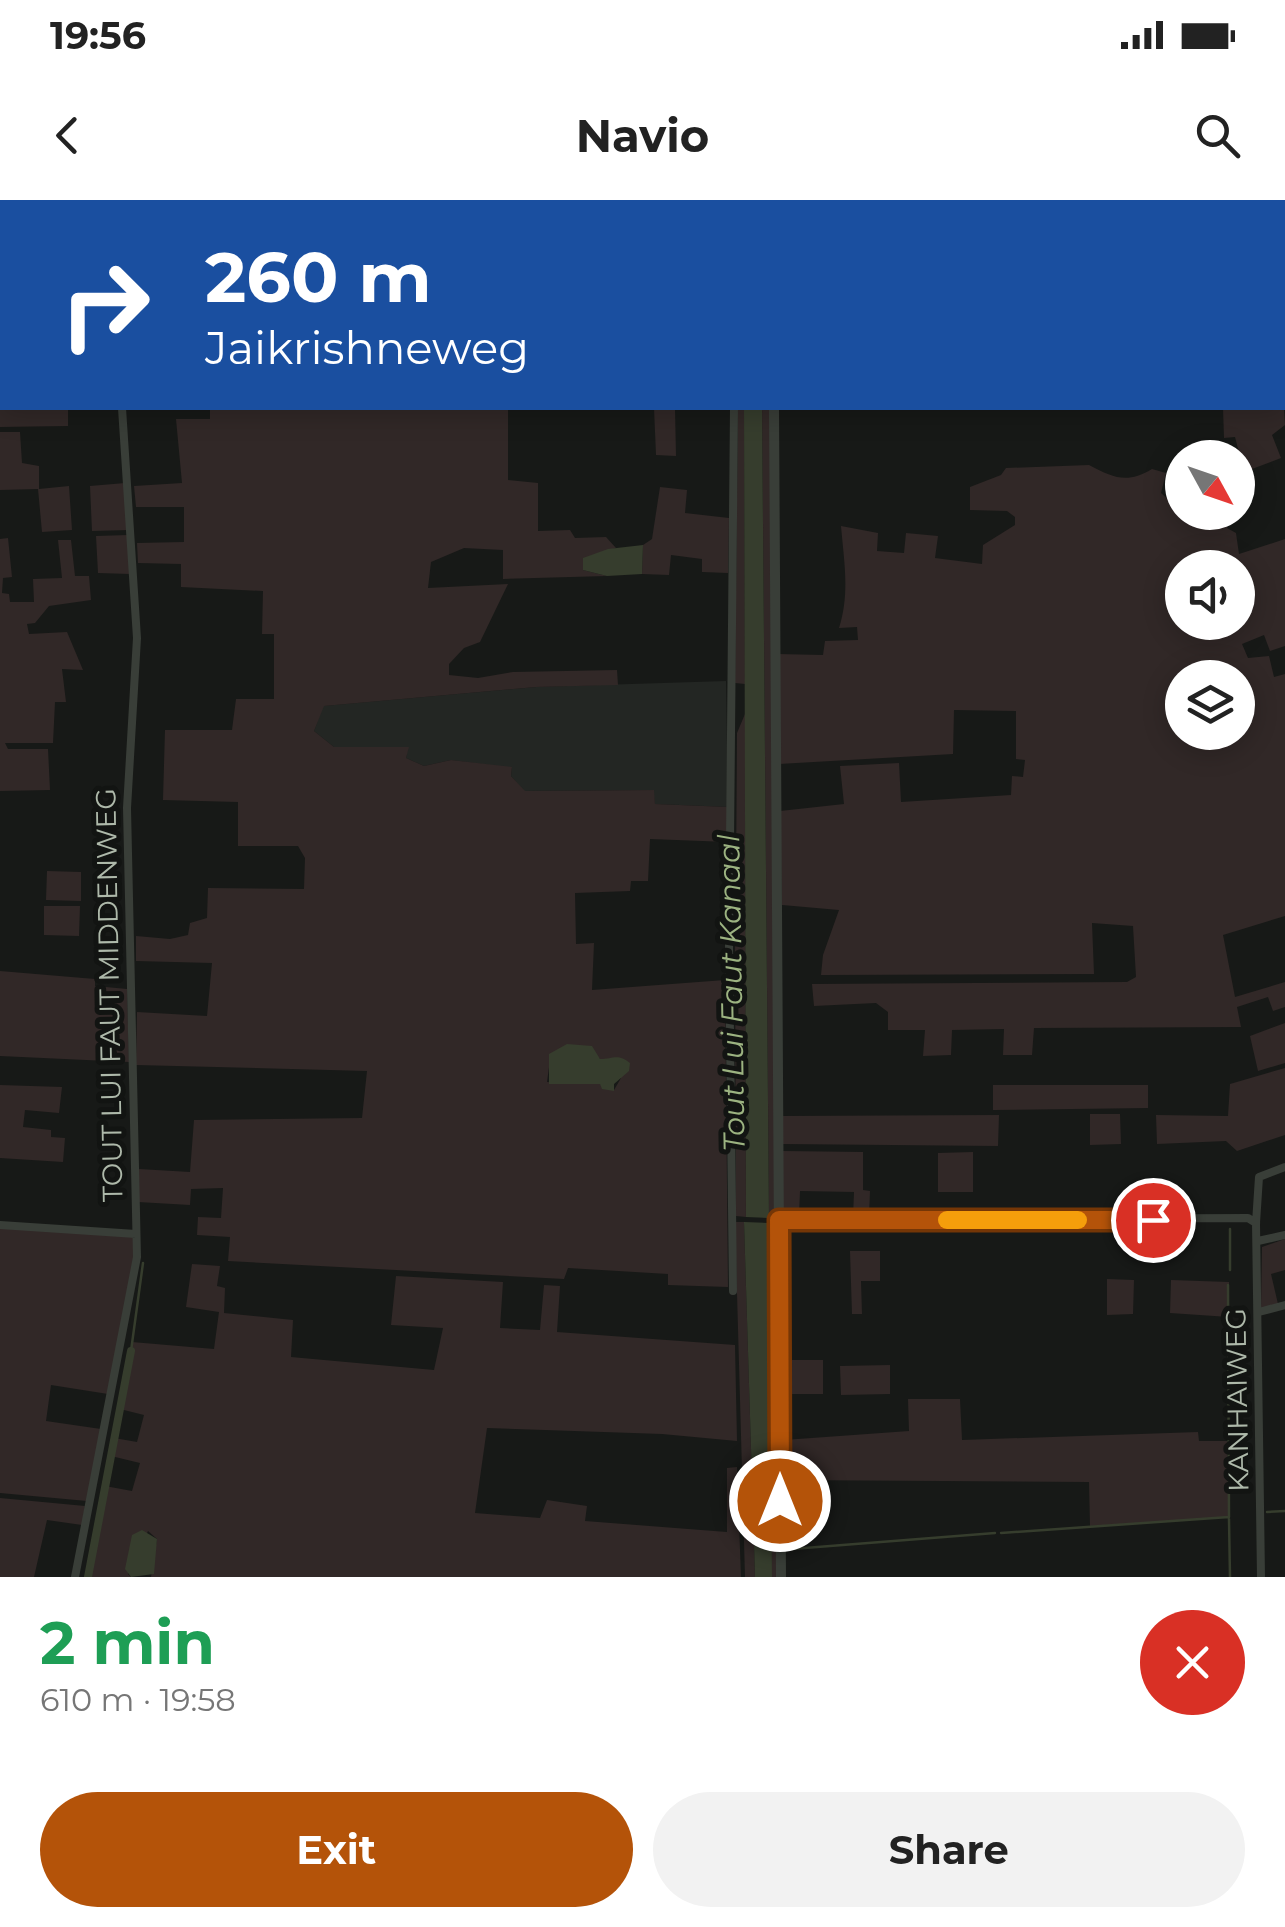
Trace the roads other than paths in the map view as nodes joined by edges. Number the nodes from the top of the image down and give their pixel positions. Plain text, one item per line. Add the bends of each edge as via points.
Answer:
1 (122, 410) edge
2 (734, 410) edge
3 (774, 410) edge
4 (1285, 1167) edge
5 (779, 1220) junction
6 (1256, 1223) junction
7 (0, 1225) edge
8 (136, 1234) junction
9 (1285, 1235) edge
10 (1258, 1241) junction
11 (733, 1291) dead end
12 (1285, 1306) edge
13 (1258, 1312) junction
14 (75, 1577) edge
15 (781, 1577) edge
16 (1261, 1577) edge

1 - 8 street, TOUT LUI FAUT MIDDENWEG via 137,638 127,808
2 - 11 street
3 - 5 street
4 - 6 street, KANHAIWEG via 1260,1177
5 - 6 street
5 - 15 street
6 - 10 street, KANHAIWEG
7 - 8 street
8 - 14 street, TOUT LUI FAUT MIDDENWEG via 137,1257
9 - 10 street
10 - 13 street, KANHAIWEG
12 - 13 street
13 - 16 street, KANHAIWEG

